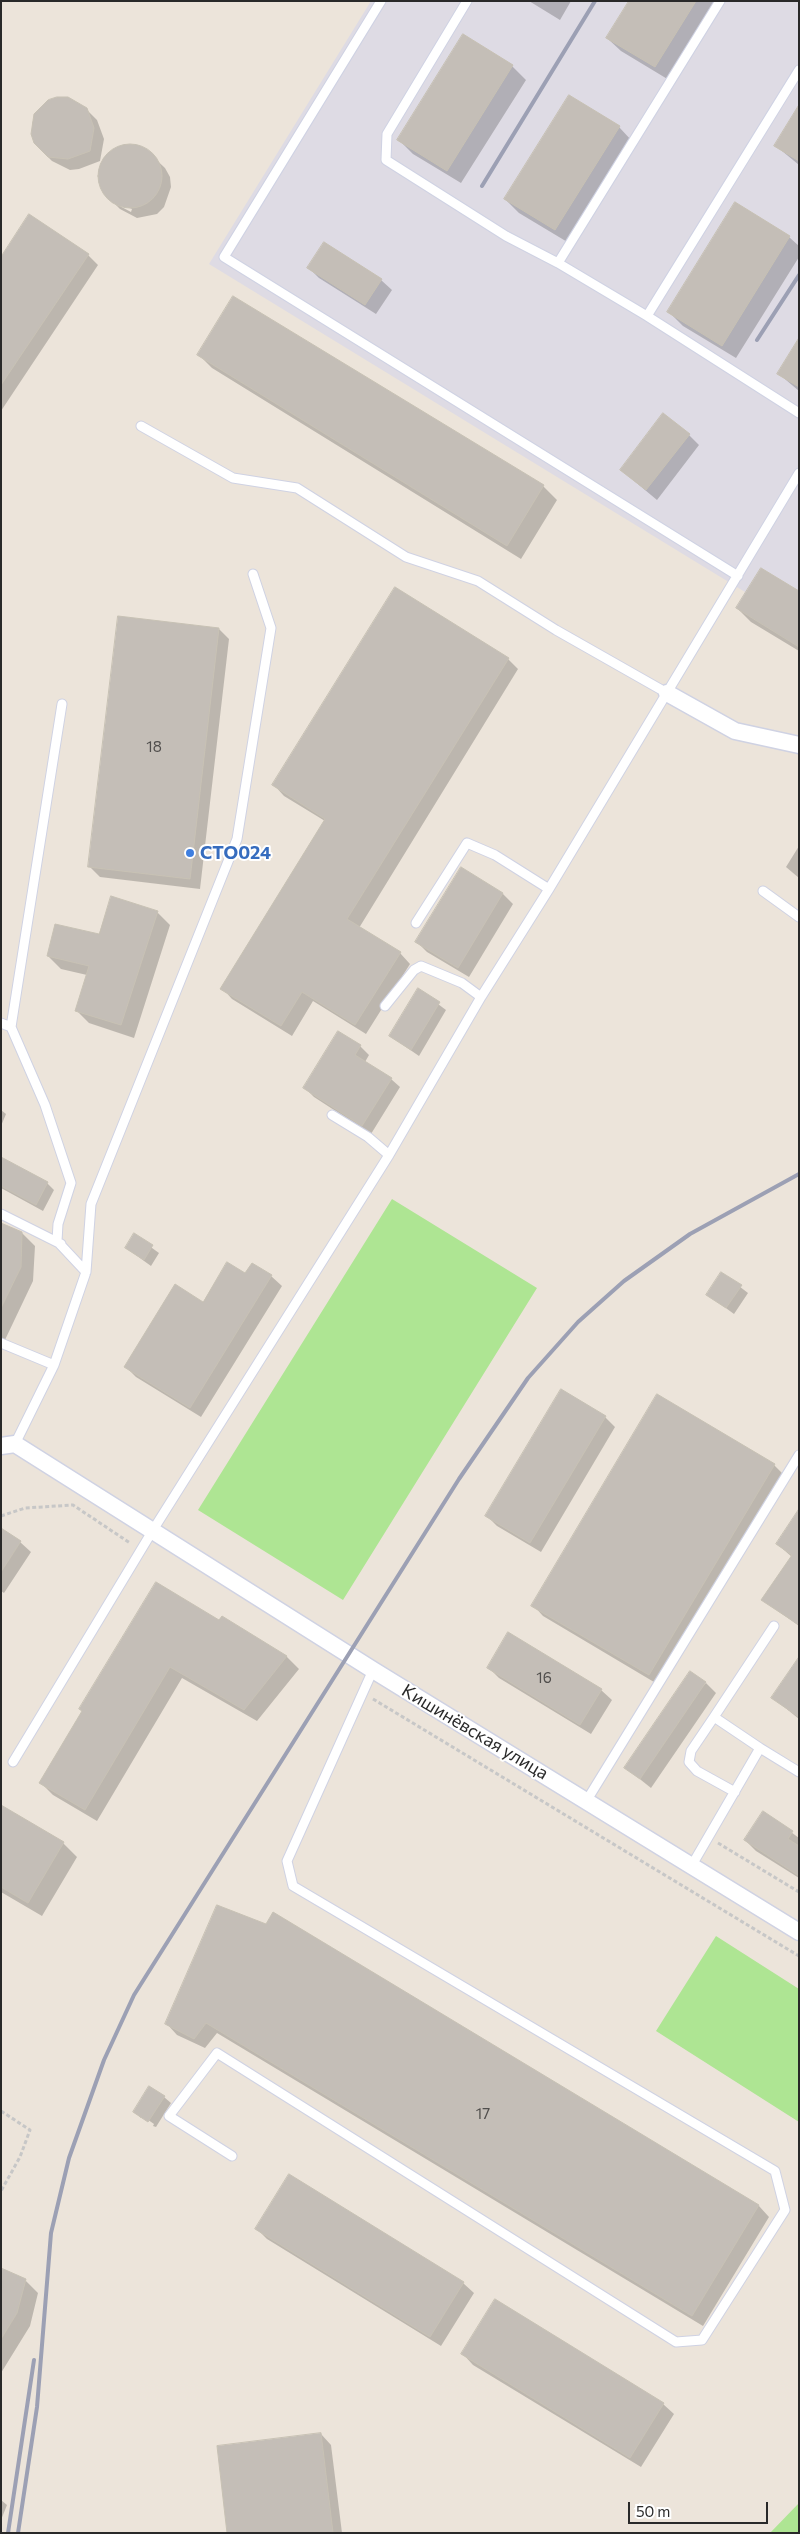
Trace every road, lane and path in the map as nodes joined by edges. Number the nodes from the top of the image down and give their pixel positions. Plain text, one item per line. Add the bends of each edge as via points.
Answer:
1 (381, 1) edge
2 (467, 1) edge
3 (720, 1) edge
4 (799, 70) edge
5 (558, 263) junction
6 (647, 316) junction
7 (799, 413) edge
8 (141, 426) dead end
9 (799, 473) edge
10 (253, 574) dead end
11 (738, 576) junction
12 (667, 692) junction
13 (62, 704) dead end
14 (799, 745) edge
15 (549, 889) junction
16 (763, 891) dead end
17 (799, 917) edge
18 (416, 923) dead end
19 (482, 996) junction
20 (386, 1006) dead end
21 (1, 1023) edge
22 (11, 1027) junction
23 (332, 1115) dead end
24 (389, 1155) junction
25 (1, 1214) edge
26 (57, 1241) junction
27 (86, 1272) junction
28 (1, 1343) edge
29 (54, 1365) junction
30 (8, 1445) edge
31 (799, 1456) edge
32 (1, 1516) edge
33 (153, 1530) junction
34 (141, 1550) junction
35 (774, 1626) dead end
36 (373, 1670) junction
37 (362, 1692) junction
38 (714, 1717) junction
39 (760, 1748) junction
40 (13, 1762) dead end
41 (799, 1772) edge
42 (735, 1792) junction
43 (587, 1800) junction
44 (709, 1837) junction
45 (692, 1866) junction
46 (799, 1892) edge
47 (799, 1932) edge
48 (799, 1956) edge
49 (1, 2111) edge
50 (232, 2156) dead end
51 (1, 2190) edge

1 - 11 lane via 224,257
2 - 5 lane via 387,134 386,160 506,236
3 - 5 lane
4 - 6 lane
5 - 6 lane
6 - 7 lane
8 - 12 lane via 233,478 296,488 406,557 478,581 556,630
9 - 11 lane
10 - 27 lane via 271,628 237,839 92,1204
11 - 12 lane
12 - 14 street via 736,731
12 - 15 lane
13 - 22 lane
15 - 18 lane via 495,855 466,843
15 - 19 lane
16 - 17 lane
19 - 20 lane via 462,983 421,966 414,970
19 - 24 lane
21 - 22 lane
22 - 26 lane via 45,1105 71,1183 58,1224
23 - 24 lane via 368,1137
24 - 33 lane
25 - 26 lane
26 - 27 lane
27 - 29 lane
28 - 29 lane
29 - 30 lane
30 - 33 street, Кишинёвская улица
31 - 43 lane
32 - 34 path via 25,1508 73,1505
33 - 34 lane
33 - 36 street, Кишинёвская улица
34 - 40 lane
35 - 38 lane
36 - 37 lane
36 - 43 street, Кишинёвская улица
37 - 48 path
37 - 50 lane via 286,1861 293,1886 775,2172 785,2210 702,2340 676,2342 217,2053 169,2116
38 - 39 lane
38 - 42 lane via 690,1752 689,1762 697,1771
39 - 41 lane
39 - 42 lane
42 - 44 lane
43 - 45 street, Кишинёвская улица
44 - 45 lane
44 - 46 path
45 - 47 street, Кишинёвская улица
49 - 51 path via 30,2130 20,2157

